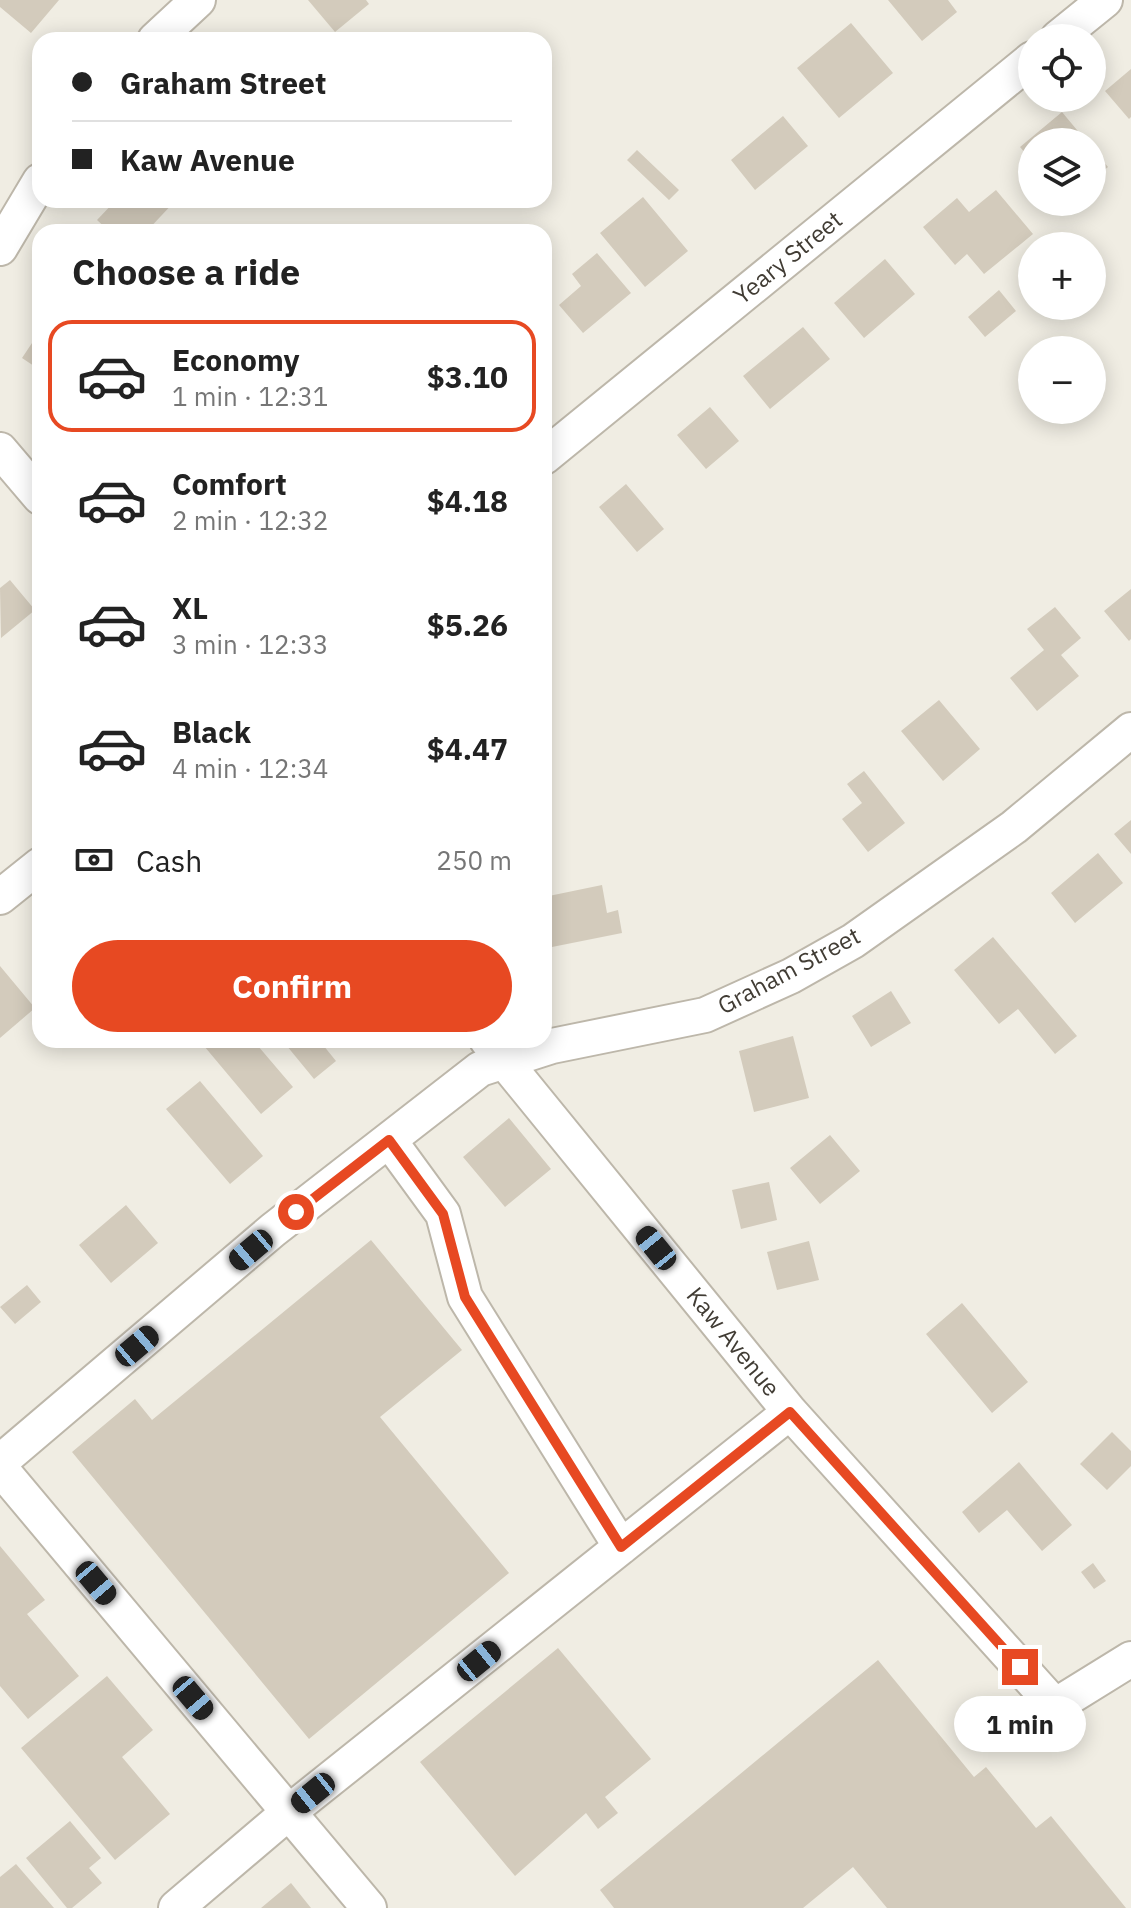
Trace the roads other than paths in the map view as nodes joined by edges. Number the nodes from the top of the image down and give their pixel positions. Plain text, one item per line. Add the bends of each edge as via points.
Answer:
1 (198, 0) edge
2 (1105, 0) edge
3 (1075, 24) edge
4 (164, 32) edge
5 (1018, 70) edge
6 (32, 194) edge
7 (0, 248) edge
8 (0, 450) edge
9 (552, 450) edge
10 (32, 488) edge
11 (1131, 730) edge
12 (32, 871) edge
13 (0, 897) edge
14 (552, 1046) edge
15 (524, 1048) edge
16 (495, 1050) edge
17 (389, 1140) junction
18 (790, 1412) junction
19 (0, 1462) edge
20 (0, 1468) edge
21 (621, 1547) junction
22 (1131, 1659) edge
23 (289, 1812) junction
24 (176, 1908) edge
25 (369, 1908) edge

1 - 4 street
2 - 3 street
5 - 9 street, Yeary Street
6 - 7 street
8 - 10 street
11 - 14 street, Graham Street via 1014,827 853,941 791,976 705,1015
12 - 13 street
15 - 16 street, Graham Street
16 - 17 street, Graham Street via 480,1069
16 - 18 street, Kaw Avenue
17 - 19 street, Graham Street via 273,1230
17 - 21 street via 443,1214 465,1297
18 - 21 street
18 - 22 street, Kaw Avenue via 1055,1706
20 - 23 street
21 - 23 street
23 - 24 street
23 - 25 street

